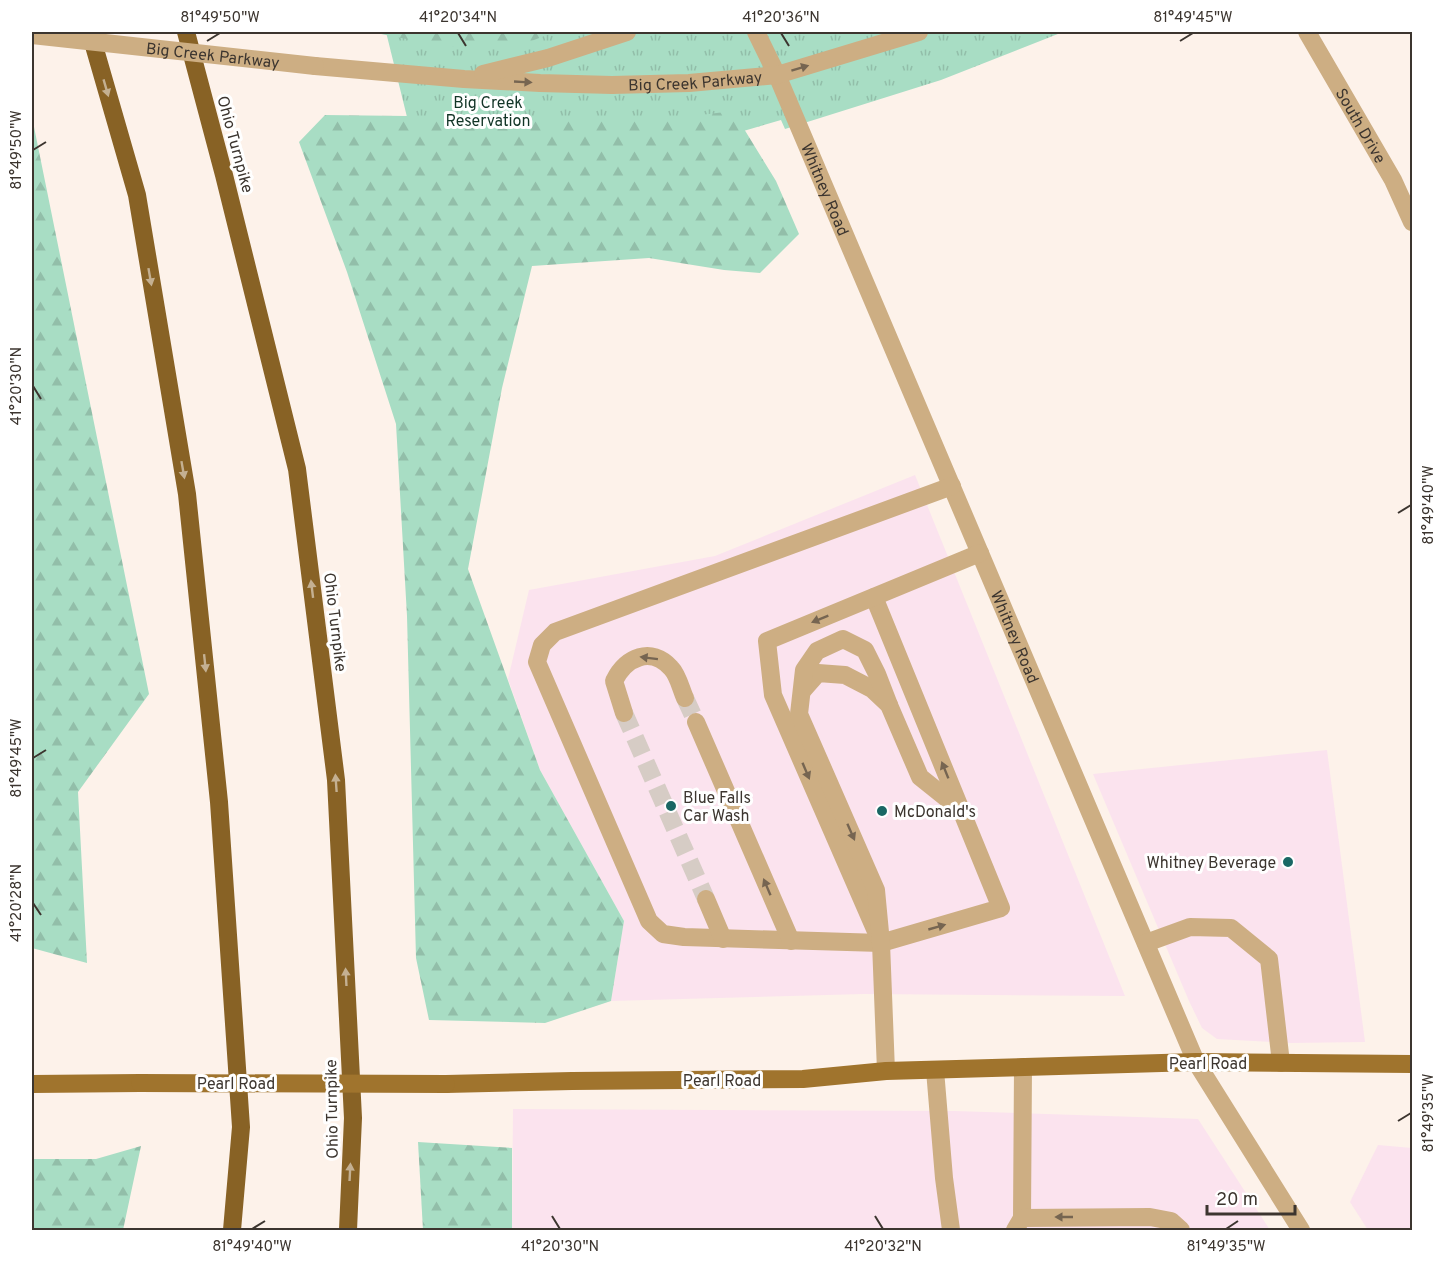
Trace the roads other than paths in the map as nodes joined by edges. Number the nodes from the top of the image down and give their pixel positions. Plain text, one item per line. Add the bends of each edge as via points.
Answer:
1 (90, 32) edge
2 (186, 32) edge
3 (627, 32) edge
4 (756, 32) edge
5 (919, 32) edge
6 (1307, 32) edge
7 (32, 35) edge
8 (777, 75) junction
9 (464, 79) junction
10 (1413, 222) edge
11 (952, 486) junction
12 (980, 553) junction
13 (874, 597) junction
14 (803, 690) junction
15 (685, 698) tunnel mouth
16 (889, 705) junction
17 (624, 713) tunnel mouth
18 (696, 722) tunnel mouth
19 (961, 810) junction
20 (706, 899) tunnel mouth
21 (723, 939) junction
22 (791, 941) junction
23 (881, 943) junction
24 (1146, 943) junction
25 (1196, 1062) junction
26 (1281, 1063) junction
27 (1413, 1064) edge
28 (1023, 1067) junction
29 (935, 1070) junction
30 (886, 1071) junction
31 (32, 1084) edge
32 (1106, 1217) junction
33 (1018, 1224) edge
34 (232, 1230) edge
35 (348, 1230) edge
36 (951, 1230) edge
37 (1080, 1230) edge
38 (1181, 1230) edge
39 (1301, 1230) edge

1 -> 34 highway via 136,195 187,494 219,802 241,1128
35 -> 2 highway, Ohio Turnpike via 353,1118 336,780 297,469
3 - 9 street, Big Creek Parkway via 548,58
4 - 8 street, Whitney Road
8 -> 5 street, Big Creek Parkway
6 - 10 street, South Drive
7 - 9 street, Big Creek Parkway, bridge
9 -> 8 street, Big Creek Parkway via 612,85
8 - 11 street, Whitney Road
11 - 12 street, Whitney Road
11 - 21 street via 555,632 542,645 537,663 650,921 663,934
12 - 13 street
12 - 24 street, Whitney Road
19 -> 13 street
13 -> 23 street via 767,641 773,695
14 - 16 street via 818,673 845,675 872,688
14 - 16 street via 804,670 817,651 843,639 865,650
14 -> 23 street via 799,714 876,890
15 -> 17 street via 672,669 658,658 641,656 629,661 614,681
16 - 19 street via 920,777
22 -> 18 street
23 -> 19 street via 1001,908
20 - 21 street
21 - 22 street
22 - 23 street
23 - 30 street
24 - 25 street, Whitney Road
24 - 26 street via 1190,927 1231,928 1269,959
25 - 26 main road, Pearl Road
25 - 28 main road, Pearl Road
25 - 39 street, Whitney Road
26 - 27 main road, Pearl Road
28 - 29 main road, Pearl Road
28 - 33 street
29 - 30 main road, Pearl Road
29 - 36 street
30 - 31 main road, Pearl Road, bridge via 803,1079
32 -> 33 street
32 - 37 street
32 - 38 street via 1150,1217 1171,1221

